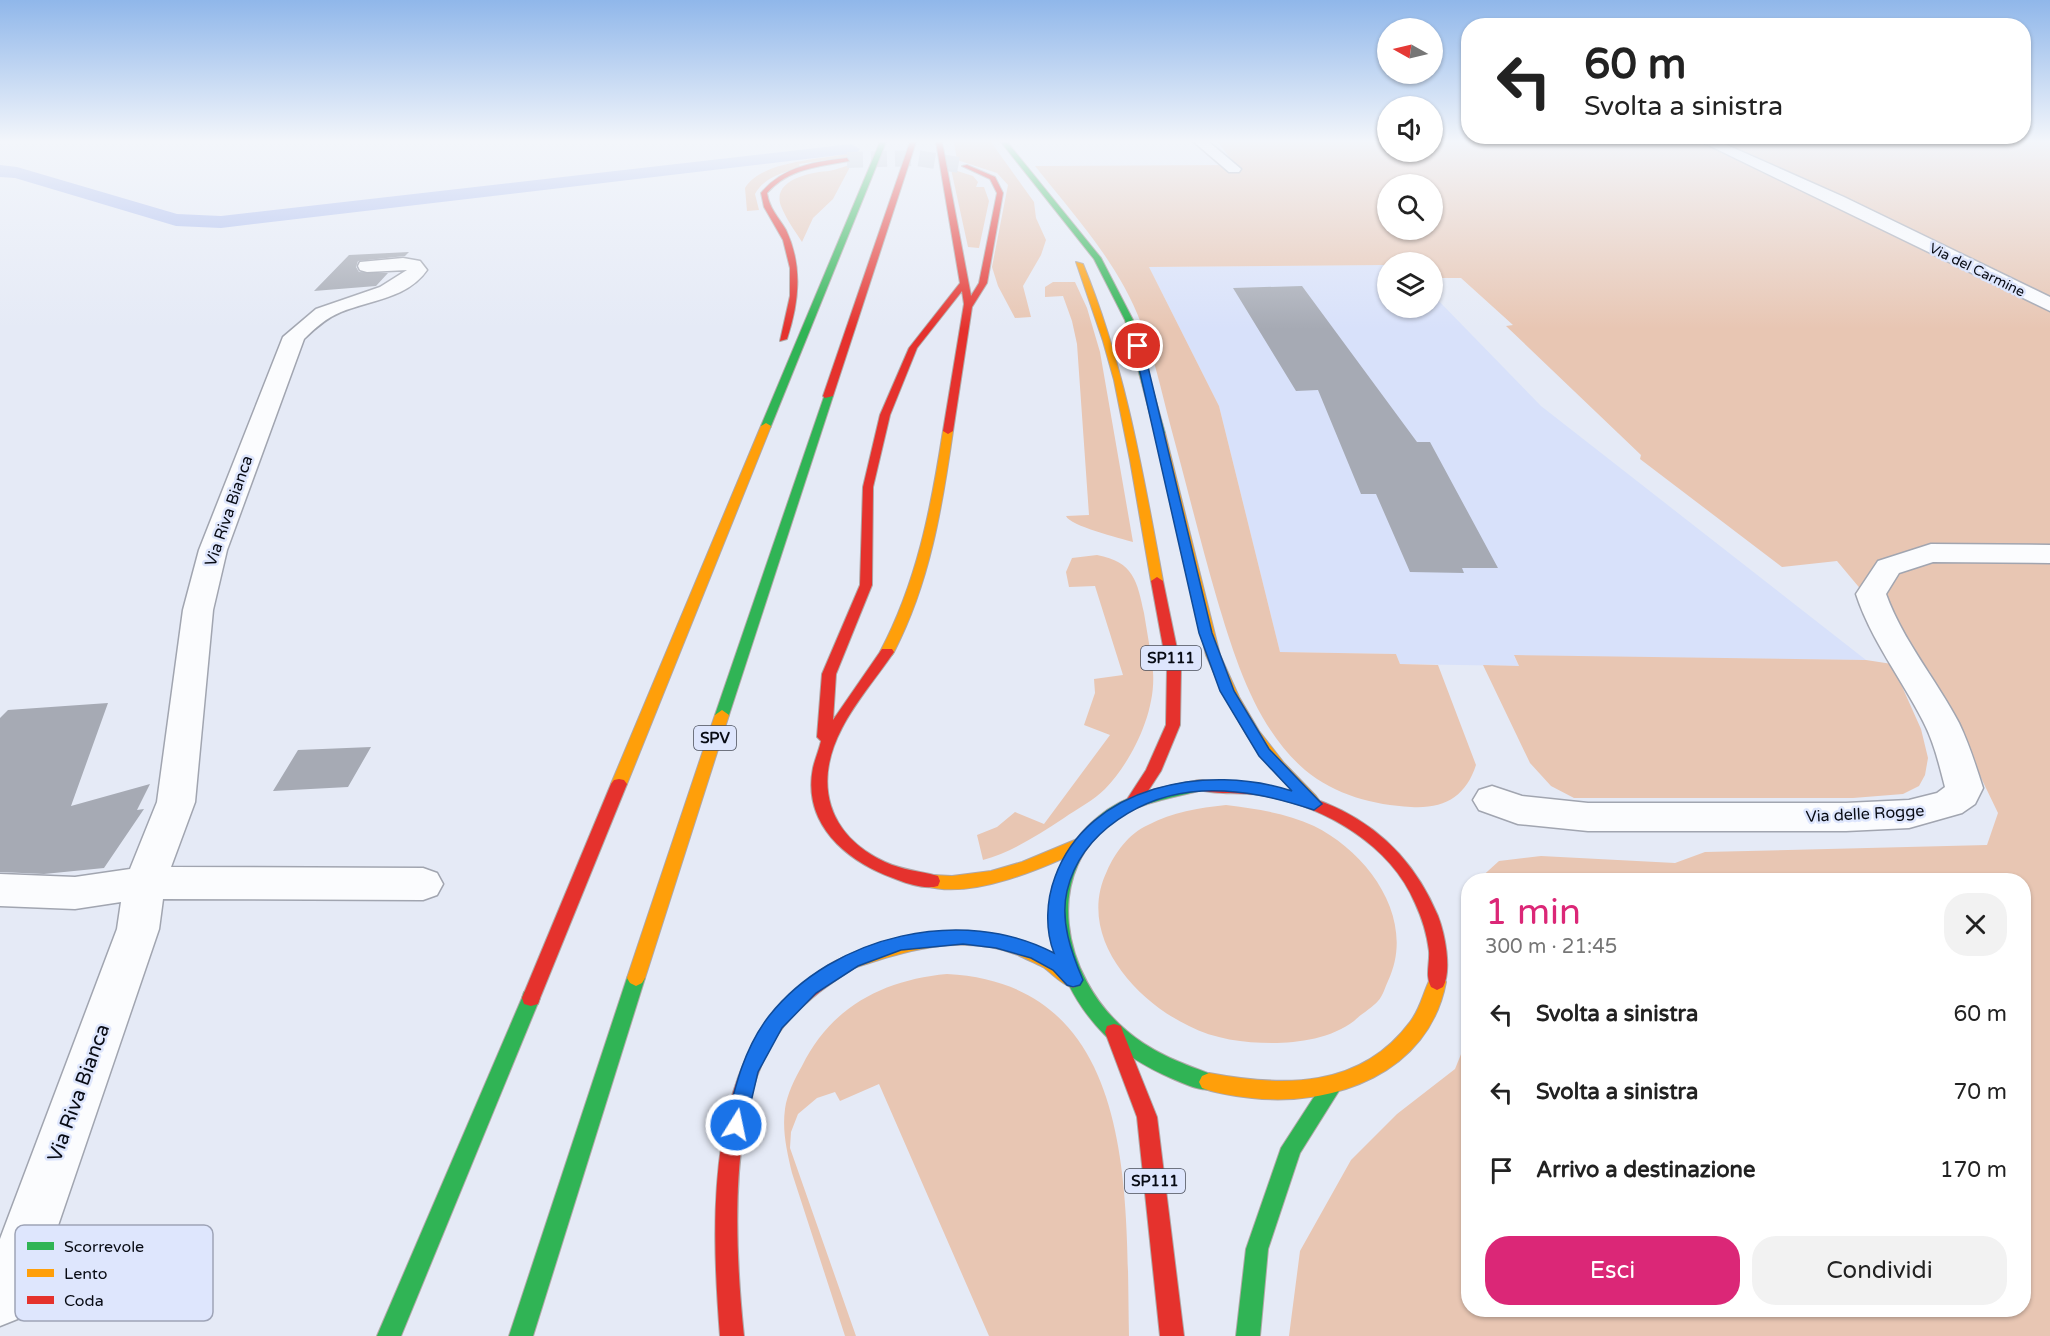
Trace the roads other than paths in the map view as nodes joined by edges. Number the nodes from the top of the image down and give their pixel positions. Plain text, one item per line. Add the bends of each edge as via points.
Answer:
1 (766, 204) edge
2 (859, 204) edge
3 (892, 204) edge
4 (950, 204) edge
5 (997, 204) edge
6 (1052, 204) edge
7 (1052, 204) edge
8 (1848, 204) edge
9 (367, 266) dead end
10 (964, 283) junction
11 (969, 305) junction
12 (2050, 305) edge
13 (777, 354) dead end
14 (758, 412) dead end
15 (765, 433) junction
16 (2050, 554) edge
17 (823, 754) junction
18 (1492, 800) dead end
19 (1132, 804) junction
20 (1314, 804) junction
21 (1082, 843) junction
22 (145, 883) junction
23 (423, 884) dead end
24 (0, 890) edge
25 (1073, 980) junction
26 (1114, 1032) junction
27 (1332, 1086) junction
28 (32, 1225) edge
29 (15, 1267) edge
30 (0, 1298) edge
31 (388, 1336) edge
32 (521, 1336) edge
33 (732, 1336) edge
34 (1172, 1336) edge
35 (1248, 1336) edge

1 - 13 main road via 790,245 796,271 793,312
2 - 15 main road
3 - 32 main road, SPV
4 - 10 main road
5 - 11 main road via 983,283
6 - 19 main road, SP111 via 1099,309 1114,358 1174,668 1173,725 1153,771
7 - 20 main road, SP111 via 1076,228 1097,258 1129,320 1149,385 1206,633 1227,691 1264,753
8 - 12 street, Via del Carmine
9 - 22 street, Via Riva Bianca via 403,263 418,270 394,288 323,313 294,337 213,550 198,610 176,802
10 - 11 main road
10 - 17 main road via 914,348 885,415 868,487 866,585 829,674
11 - 17 main road via 924,565 896,634 844,710
14 - 15 main road
15 - 31 main road
16 - 18 street, Via delle Rogge via 1931,553 1888,567 1871,594 1880,618 1941,722 1955,755 1964,788 1949,803 1909,814 1753,818 1563,816 1518,810
17 - 21 main road via 820,802 834,832 872,863 909,879 975,881 1036,864
19 - 20 main road, SP111 via 1200,785 1277,792
19 - 21 main road, SP111 via 1113,814
20 - 27 main road, SP111 via 1347,820 1383,847 1412,879 1432,917 1440,958 1434,999 1413,1036 1379,1066
21 - 25 main road, SP111 via 1058,892 1056,920 1061,950
22 - 23 street
22 - 24 street via 75,893
22 - 28 street, Via Riva Bianca via 138,929
25 - 26 main road, SP111
25 - 33 main road via 1047,958 1008,944 963,937 932,938 851,960 822,977 786,1009 756,1053 740,1106 725,1264
26 - 27 main road, SP111 via 1161,1064 1216,1085 1275,1093
26 - 34 main road, SP111 via 1148,1117
27 - 35 main road via 1291,1148 1257,1249
29 - 30 street, Via Riva Bianca

